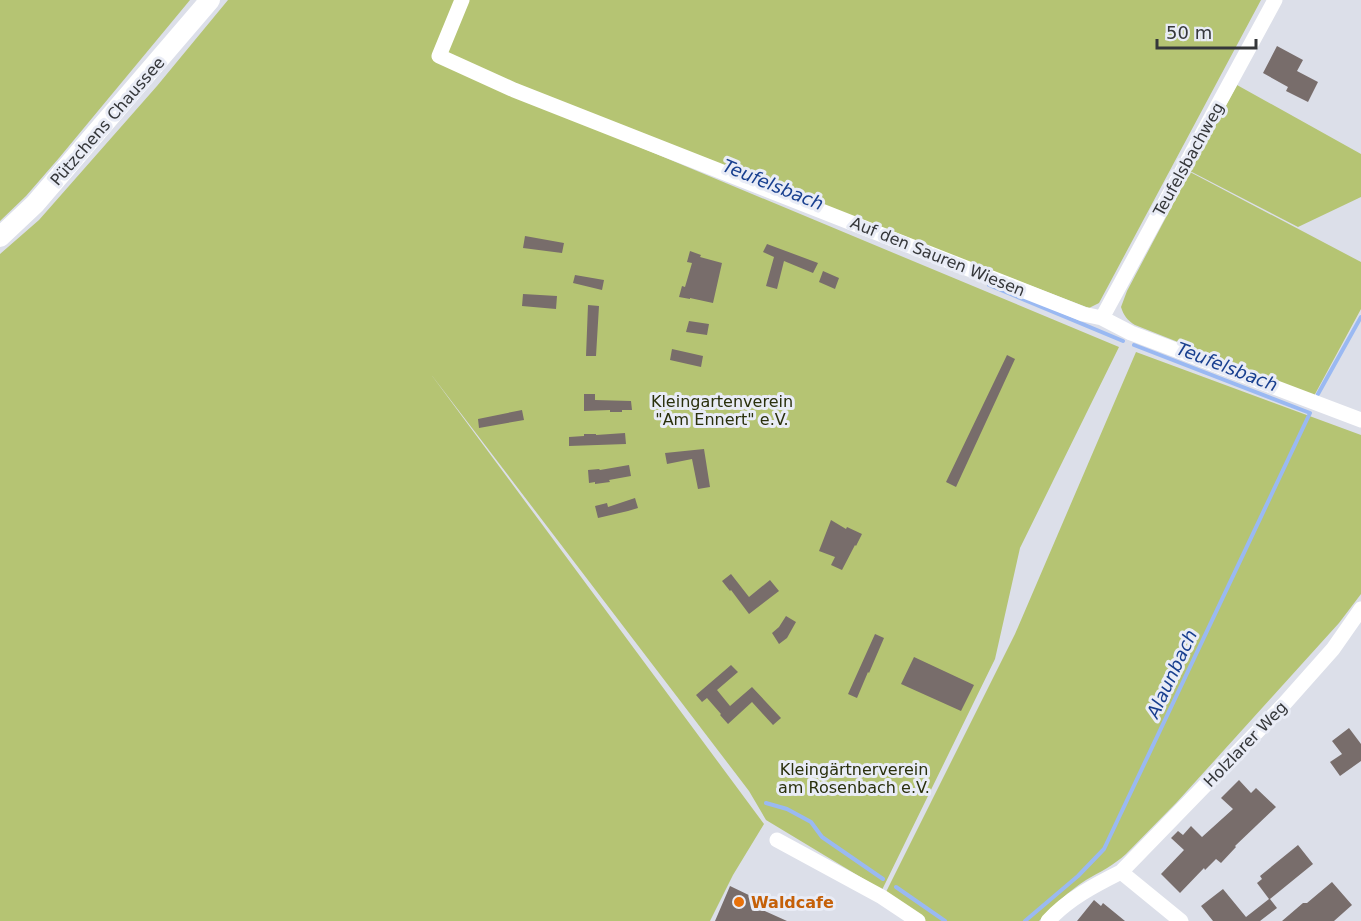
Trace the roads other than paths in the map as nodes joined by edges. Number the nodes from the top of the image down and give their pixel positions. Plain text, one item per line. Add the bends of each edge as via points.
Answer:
1 (210, 0) edge
2 (462, 0) edge
3 (1275, 0) edge
4 (0, 237) edge
5 (1102, 318) junction
6 (1361, 420) edge
7 (1361, 609) edge
8 (777, 840) dead end
9 (1120, 872) junction
10 (918, 921) edge
11 (1048, 921) edge
12 (1181, 921) edge

1 - 4 street, Pützchens Chaussee via 35,204
2 - 5 street, Auf den Sauren Wiesen via 439,56 536,98 1083,314
3 - 5 street, Teufelsbachweg
5 - 6 street, Auf den Sauren Wiesen via 1131,333
7 - 9 street, Holzlarer Weg via 1333,649 1285,703
8 - 10 street
9 - 11 street, Holzlarer Weg via 1086,890
9 - 12 street

